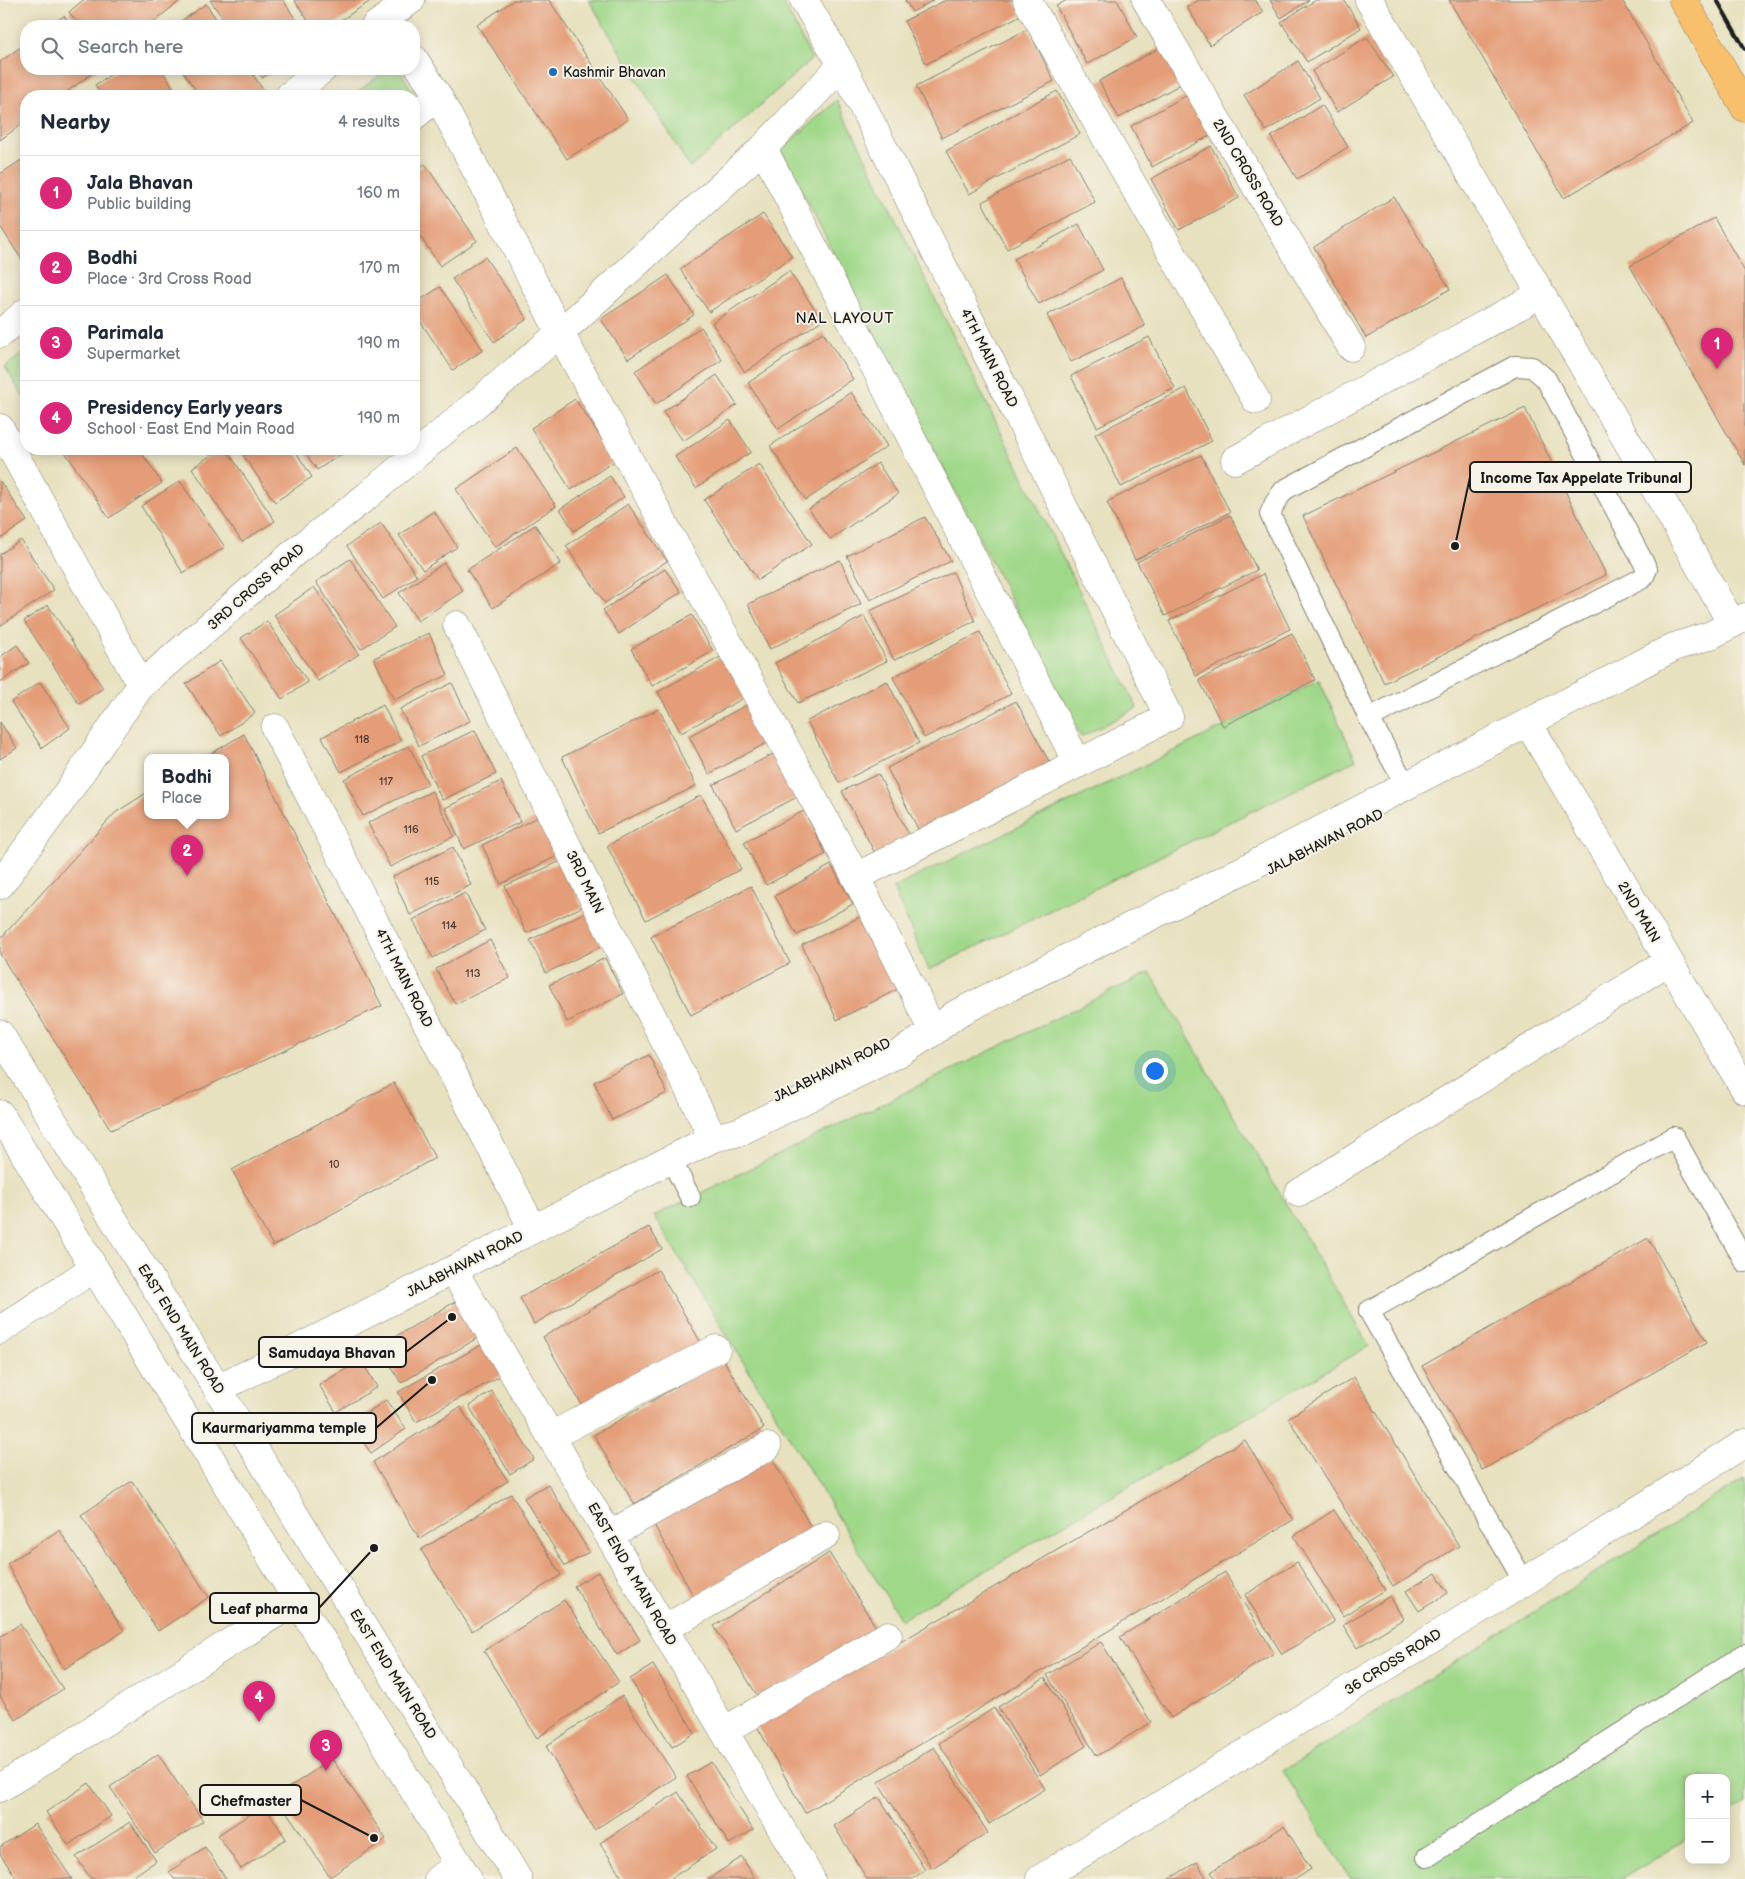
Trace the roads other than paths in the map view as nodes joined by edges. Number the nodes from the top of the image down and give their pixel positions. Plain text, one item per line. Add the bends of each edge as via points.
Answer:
1 (411, 0) edge
2 (804, 0) edge
3 (1027, 0) edge
4 (1146, 0) edge
5 (1369, 0) edge
6 (1682, 0) edge
7 (388, 20) edge
8 (842, 65) junction
9 (420, 68) edge
10 (315, 75) edge
11 (297, 90) edge
12 (438, 96) junction
13 (1745, 108) edge
14 (420, 111) edge
15 (763, 148) junction
16 (1541, 294) junction
17 (20, 317) edge
18 (560, 333) junction
19 (0, 334) edge
20 (1351, 346) dead end
21 (1256, 400) dead end
22 (12, 433) edge
23 (20, 449) edge
24 (420, 451) edge
25 (23, 455) edge
26 (416, 455) edge
27 (1235, 460) dead end
28 (458, 625) dead end
29 (1729, 625) edge
30 (141, 685) junction
31 (1369, 718) junction
32 (275, 728) dead end
33 (1534, 733) junction
34 (1078, 764) junction
35 (1406, 786) junction
36 (856, 877) junction
37 (0, 885) edge
38 (1669, 961) junction
39 (933, 1032) junction
40 (0, 1034) edge
41 (1745, 1090) edge
42 (0, 1114) edge
43 (712, 1138) junction
44 (671, 1159) junction
45 (1299, 1193) dead end
46 (690, 1197) dead end
47 (533, 1229) junction
48 (1745, 1262) edge
49 (94, 1268) junction
50 (453, 1270) junction
51 (0, 1330) edge
52 (716, 1348) dead end
53 (218, 1389) junction
54 (180, 1408) junction
55 (551, 1436) junction
56 (1745, 1443) edge
57 (767, 1447) dead end
58 (609, 1535) junction
59 (826, 1535) dead end
60 (1524, 1582) junction
61 (297, 1600) junction
62 (664, 1629) junction
63 (888, 1635) dead end
64 (1745, 1654) edge
65 (724, 1731) junction
66 (0, 1788) edge
67 (1427, 1857) dead end
68 (455, 1875) edge
69 (1053, 1875) edge
70 (518, 1879) edge
71 (811, 1879) edge

1 - 7 street
2 - 8 street, 4TH MAIN ROAD
3 - 21 street
4 - 20 street, 2ND CROSS ROAD
5 - 16 street
6 - 13 main road
8 - 15 street, 3RD CROSS ROAD
8 - 34 street, 4TH MAIN ROAD via 1169,717
9 - 12 street
10 - 11 street
12 - 14 street
12 - 18 street
15 - 18 street, 3RD CROSS ROAD
15 - 34 street
16 - 27 street
16 - 29 street
17 - 19 street
18 - 24 street, 3RD CROSS ROAD
18 - 36 street
22 - 23 street
25 - 30 street
26 - 30 street, 3RD CROSS ROAD via 296,551
28 - 43 street, 3RD MAIN
29 - 33 street, JALABHAVAN ROAD via 1682,656
29 - 35 street, JALABHAVAN ROAD via 1674,647
30 - 37 street, 3RD CROSS ROAD
31 - 31 lane via 1270,514 1274,503 1284,490 1515,366 1532,367 1546,379 1589,458 1646,569 1642,578
31 - 35 lane
32 - 47 street, 4TH MAIN ROAD
33 - 38 street, 2ND MAIN
33 - 39 street, JALABHAVAN ROAD via 965,1028
34 - 36 street
35 - 39 street, JALABHAVAN ROAD via 956,1014
36 - 39 street
38 - 41 street, 2ND MAIN
38 - 45 street
39 - 43 street, JALABHAVAN ROAD via 892,1040 733,1118
40 - 53 street, EAST END MAIN ROAD
42 - 49 street
43 - 44 street, JALABHAVAN ROAD
44 - 46 lane
44 - 47 street, JALABHAVAN ROAD
47 - 50 street, JALABHAVAN ROAD
48 - 60 lane via 1674,1136 1369,1311
49 - 51 street
49 - 54 street
50 - 53 street, JALABHAVAN ROAD
50 - 55 street, EAST END A MAIN ROAD
52 - 55 street
53 - 54 street, JALABHAVAN ROAD
53 - 70 street, EAST END MAIN ROAD
54 - 61 street
55 - 58 street, EAST END A MAIN ROAD
56 - 60 street, 36 CROSS ROAD
57 - 58 street
58 - 62 street, EAST END A MAIN ROAD
59 - 62 street
60 - 69 street, 36 CROSS ROAD
61 - 66 street
61 - 68 street
62 - 65 street, EAST END A MAIN ROAD
63 - 65 street
64 - 67 lane
65 - 71 street, EAST END A MAIN ROAD

